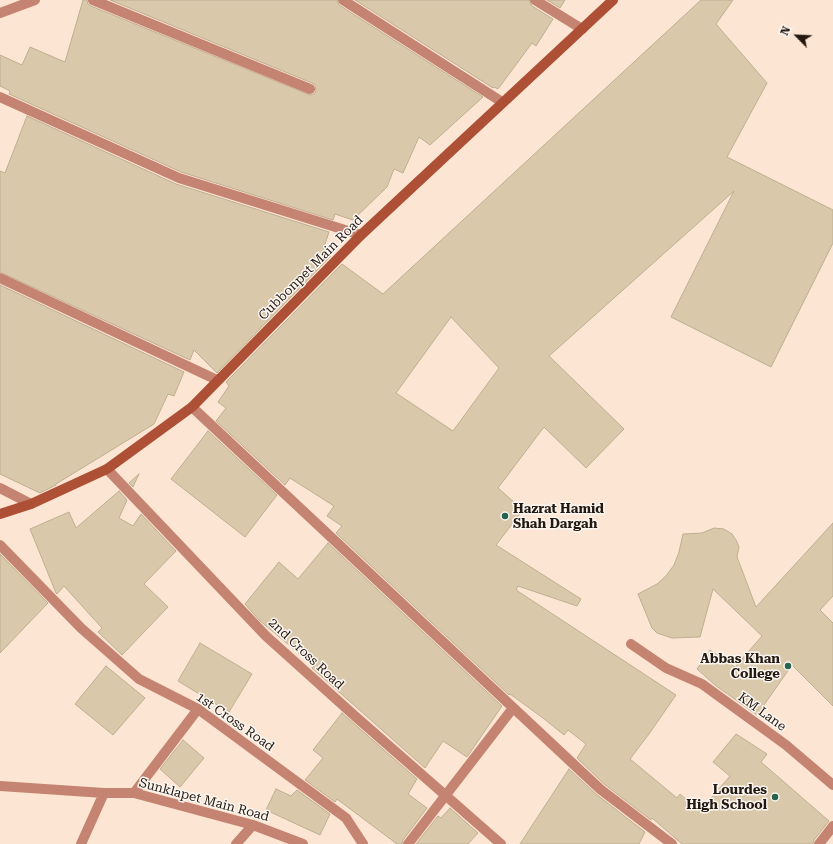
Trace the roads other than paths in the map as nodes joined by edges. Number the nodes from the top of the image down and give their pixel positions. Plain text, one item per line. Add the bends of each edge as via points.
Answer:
1 (35, 0) edge
2 (93, 0) edge
3 (343, 0) edge
4 (535, 0) edge
5 (613, 0) edge
6 (0, 13) edge
7 (582, 29) junction
8 (310, 90) dead end
9 (0, 97) edge
10 (502, 102) junction
11 (361, 235) junction
12 (0, 278) edge
13 (217, 380) junction
14 (192, 407) junction
15 (107, 469) junction
16 (0, 488) edge
17 (31, 504) junction
18 (0, 514) edge
19 (0, 545) edge
20 (631, 644) dead end
21 (513, 708) junction
22 (198, 709) junction
23 (833, 785) edge
24 (0, 786) edge
25 (104, 793) junction
26 (134, 793) junction
27 (446, 796) junction
28 (253, 825) junction
29 (833, 826) edge
30 (81, 844) edge
31 (236, 844) edge
32 (303, 844) edge
33 (363, 844) edge
34 (408, 844) edge
35 (501, 844) edge
36 (672, 844) edge
37 (819, 844) edge

1 - 6 street
2 - 8 street
3 - 10 street
4 - 7 street
5 - 7 street, Cubbonpet Main Road
7 - 10 street, Cubbonpet Main Road
9 - 11 street via 179,178
10 - 11 street, Cubbonpet Main Road
11 - 13 street, Cubbonpet Main Road
12 - 13 street
13 - 14 street, Cubbonpet Main Road
14 - 15 street, Cubbonpet Main Road
14 - 21 street
15 - 17 street, Cubbonpet Main Road
15 - 27 street, 2nd Cross Road via 266,636
16 - 17 street
17 - 18 street, Cubbonpet Main Road
19 - 22 street, 1st Cross Road via 81,628 139,680
20 - 23 street, KM Lane via 666,668 702,684 786,745
21 - 27 street
21 - 36 street via 600,790
22 - 26 street
22 - 33 street, 1st Cross Road via 346,818
24 - 25 street, Sunklapet Main Road
25 - 26 street, Sunklapet Main Road
25 - 30 street
26 - 28 street, Sunklapet Main Road
27 - 34 street
27 - 35 street, 2nd Cross Road
28 - 31 street
28 - 32 street, Sunklapet Main Road
29 - 37 street

